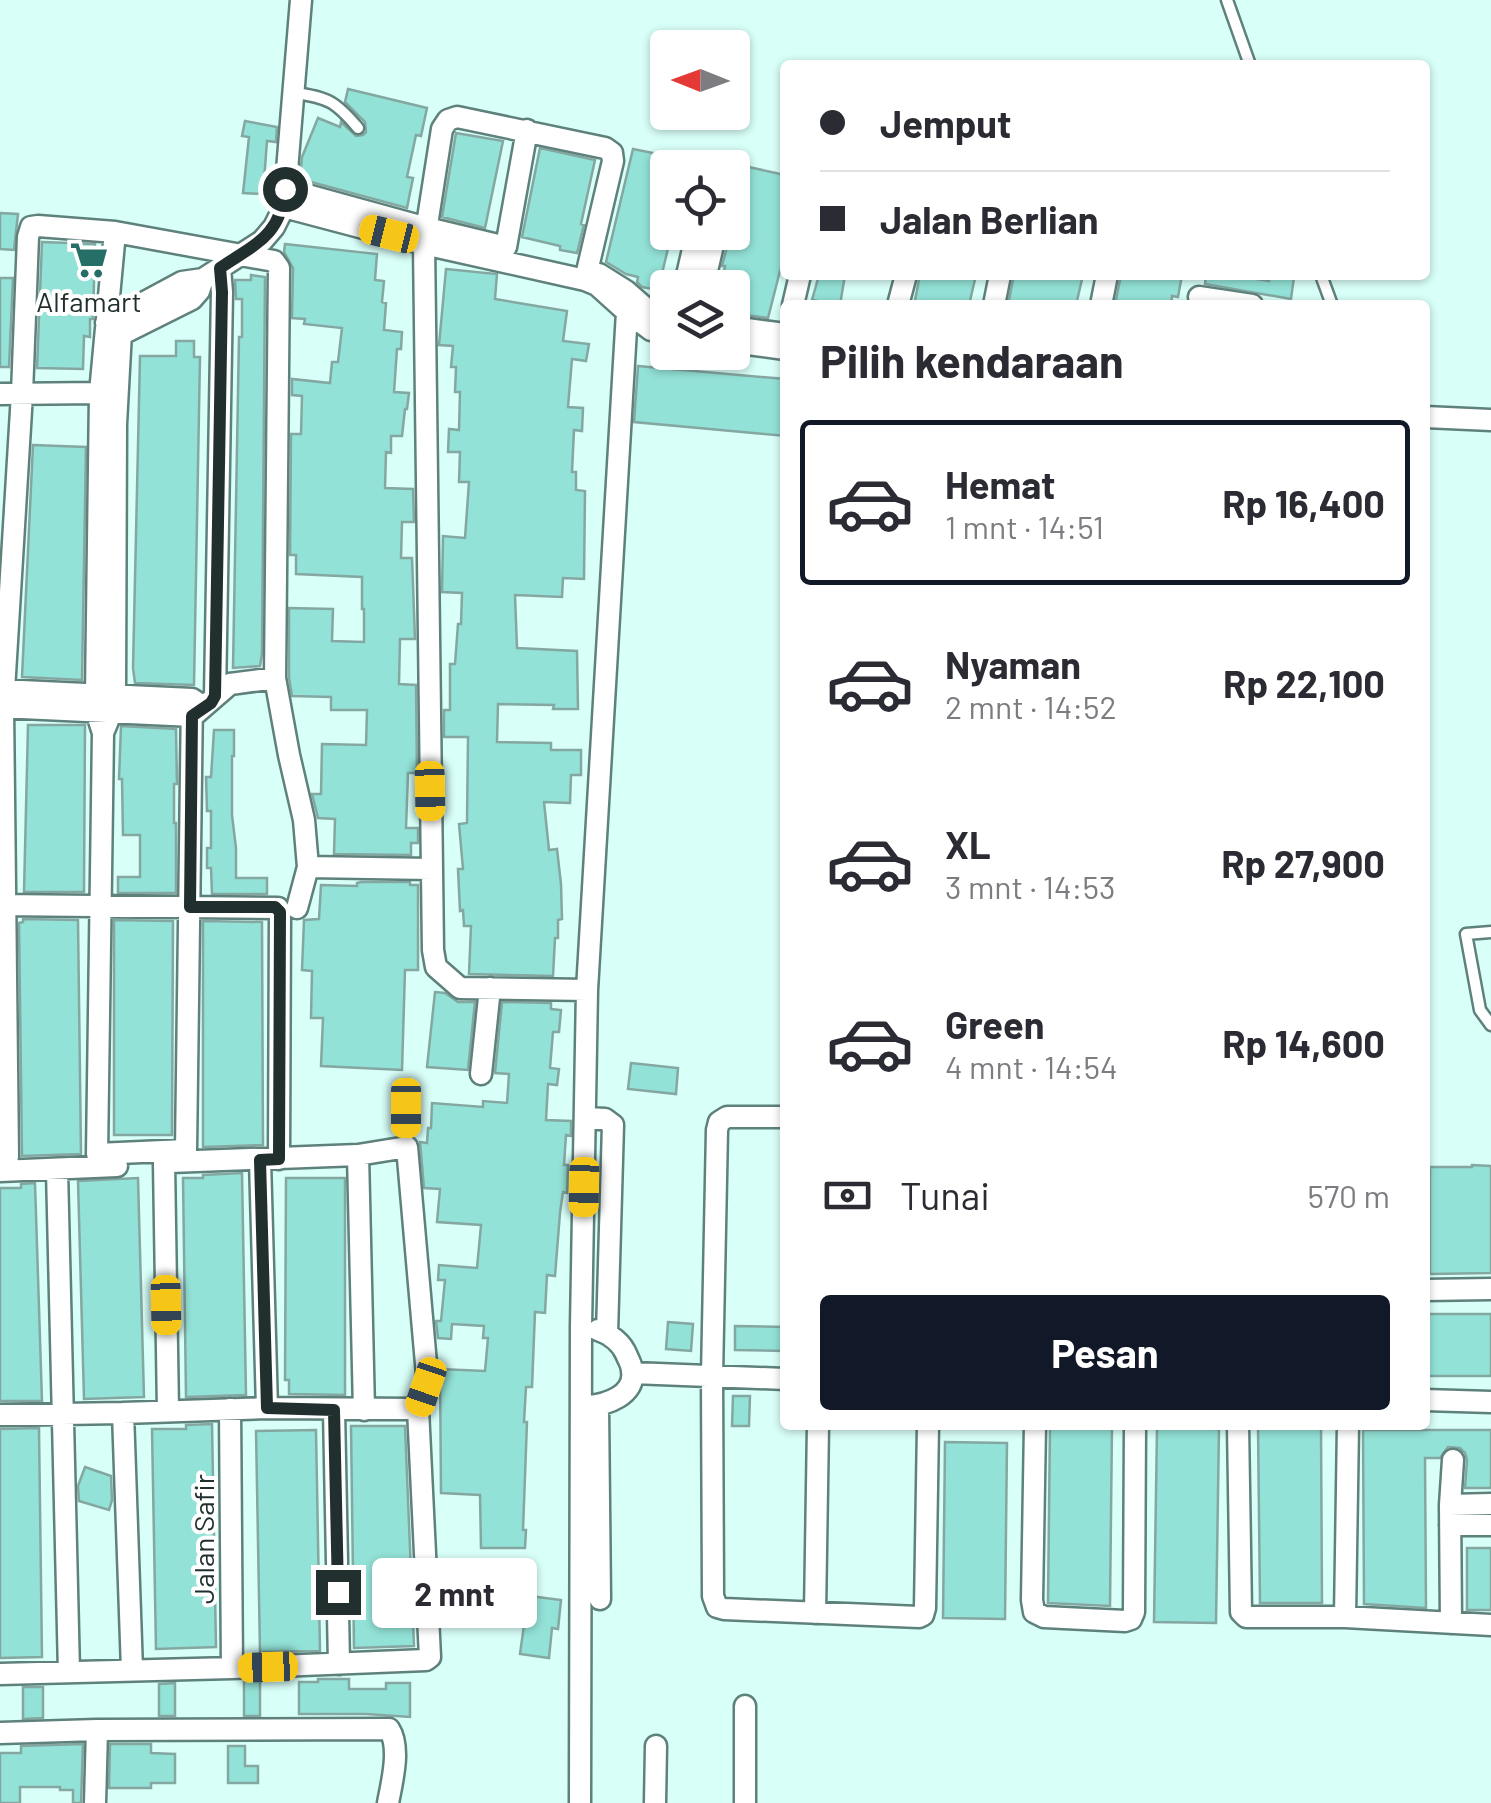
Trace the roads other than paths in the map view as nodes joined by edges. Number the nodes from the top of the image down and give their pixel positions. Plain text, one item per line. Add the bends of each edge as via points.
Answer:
1 (301, 0) edge
2 (1227, 0) edge
3 (1248, 60) edge
4 (294, 92) junction
5 (358, 128) dead end
6 (527, 130) junction
7 (284, 198) junction
8 (115, 232) junction
9 (426, 236) junction
10 (506, 247) junction
11 (238, 255) junction
12 (212, 273) junction
13 (586, 274) junction
14 (646, 313) edge
15 (113, 329) junction
16 (750, 332) edge
17 (780, 341) edge
18 (750, 342) edge
19 (780, 342) edge
20 (100, 393) junction
21 (0, 394) edge
22 (22, 394) junction
23 (1430, 417) edge
24 (1491, 420) edge
25 (108, 424) junction
26 (276, 678) junction
27 (2, 699) edge
28 (105, 702) junction
29 (201, 705) junction
30 (308, 867) junction
31 (432, 869) junction
32 (3, 905) edge
33 (101, 905) junction
34 (190, 907) junction
35 (297, 908) dead end
36 (1491, 932) edge
37 (490, 988) junction
38 (587, 990) junction
39 (1491, 1026) edge
40 (481, 1074) dead end
41 (406, 1108) dead end
42 (780, 1117) edge
43 (585, 1118) junction
44 (406, 1147) junction
45 (358, 1155) junction
46 (0, 1158) edge
47 (270, 1160) junction
48 (164, 1162) junction
49 (58, 1170) junction
50 (0, 1171) edge
51 (1491, 1288) edge
52 (1430, 1290) edge
53 (581, 1326) junction
54 (607, 1333) junction
55 (633, 1373) junction
56 (712, 1376) junction
57 (780, 1379) edge
58 (1430, 1400) edge
59 (1491, 1402) edge
60 (590, 1406) junction
61 (267, 1408) junction
62 (230, 1409) junction
63 (418, 1409) junction
64 (334, 1410) junction
65 (364, 1410) junction
66 (168, 1412) junction
67 (123, 1413) junction
68 (63, 1414) junction
69 (0, 1415) edge
70 (818, 1430) edge
71 (928, 1430) edge
72 (1036, 1430) edge
73 (1136, 1430) edge
74 (1238, 1430) edge
75 (1348, 1430) edge
76 (1454, 1460) dead end
77 (1491, 1504) edge
78 (1450, 1515) junction
79 (1491, 1525) edge
80 (600, 1599) dead end
81 (815, 1613) junction
82 (1345, 1617) junction
83 (1451, 1623) junction
84 (1491, 1624) edge
85 (340, 1664) junction
86 (232, 1668) junction
87 (132, 1670) junction
88 (69, 1672) junction
89 (0, 1674) edge
90 (745, 1706) dead end
91 (97, 1730) junction
92 (0, 1733) edge
93 (656, 1746) dead end
94 (95, 1803) edge
95 (388, 1803) edge
96 (580, 1803) edge
97 (654, 1803) edge
98 (744, 1803) edge

1 - 4 street
2 - 3 lane
4 - 5 lane via 340,106
4 - 7 street
6 - 9 street via 448,120
6 - 10 street
6 - 13 street via 612,153
7 - 9 street
7 - 11 street via 268,234
8 - 11 street
8 - 15 street
8 - 22 street via 31,228
9 - 10 street
9 - 13 street
9 - 31 street
10 - 13 street
11 - 12 street
11 - 26 street via 274,260 279,268
12 - 15 street via 196,296 168,300
12 - 29 street via 222,292
13 - 14 street
14 - 38 street
15 - 20 street
15 - 25 street
16 - 17 street
18 - 19 street
20 - 22 street
20 - 25 street
21 - 22 street
22 - 27 street
23 - 24 street
25 - 28 street
26 - 29 street via 230,684
26 - 30 street
27 - 28 street
27 - 32 street
28 - 29 street
28 - 33 street
29 - 34 street
30 - 31 street
30 - 35 street
31 - 37 street via 436,967 460,988
32 - 33 street
32 - 46 street via 8,1157
33 - 34 street
33 - 34 street via 98,1154 186,1150
34 - 47 street via 280,912
36 - 39 lane via 1466,934 1480,1010
37 - 38 street
37 - 40 street
38 - 43 street
41 - 44 lane
42 - 56 street via 719,1122
43 - 53 street
43 - 54 street via 613,1125
44 - 45 street
44 - 63 street via 427,1375
45 - 47 street
45 - 65 street
47 - 48 street
47 - 61 street
48 - 49 street
48 - 66 street
49 - 50 street
49 - 68 street
51 - 52 street
53 - 54 street
53 - 60 street
54 - 55 street via 624,1348
55 - 56 street
55 - 60 street via 618,1399
56 - 57 street
56 - 81 street via 717,1607
58 - 59 street
60 - 80 street
60 - 96 street
61 - 62 street
61 - 64 street
62 - 66 street
62 - 86 street, Jalan Safir
63 - 65 street
63 - 85 street via 430,1656
64 - 65 street
64 - 85 street
66 - 67 street
67 - 68 street
67 - 87 street
68 - 69 street
68 - 88 street
70 - 81 street
71 - 81 street via 924,1614
72 - 73 street via 1034,1612 1125,1621 1134,1612
74 - 82 street via 1242,1612 1252,1619
75 - 82 street
76 - 78 street
77 - 78 street
78 - 79 street
78 - 83 street
82 - 83 street
83 - 84 street
85 - 86 street
86 - 87 street
87 - 88 street
88 - 89 street
90 - 98 street
91 - 92 street
91 - 94 street
91 - 95 street via 389,1729 394,1755
93 - 97 street

